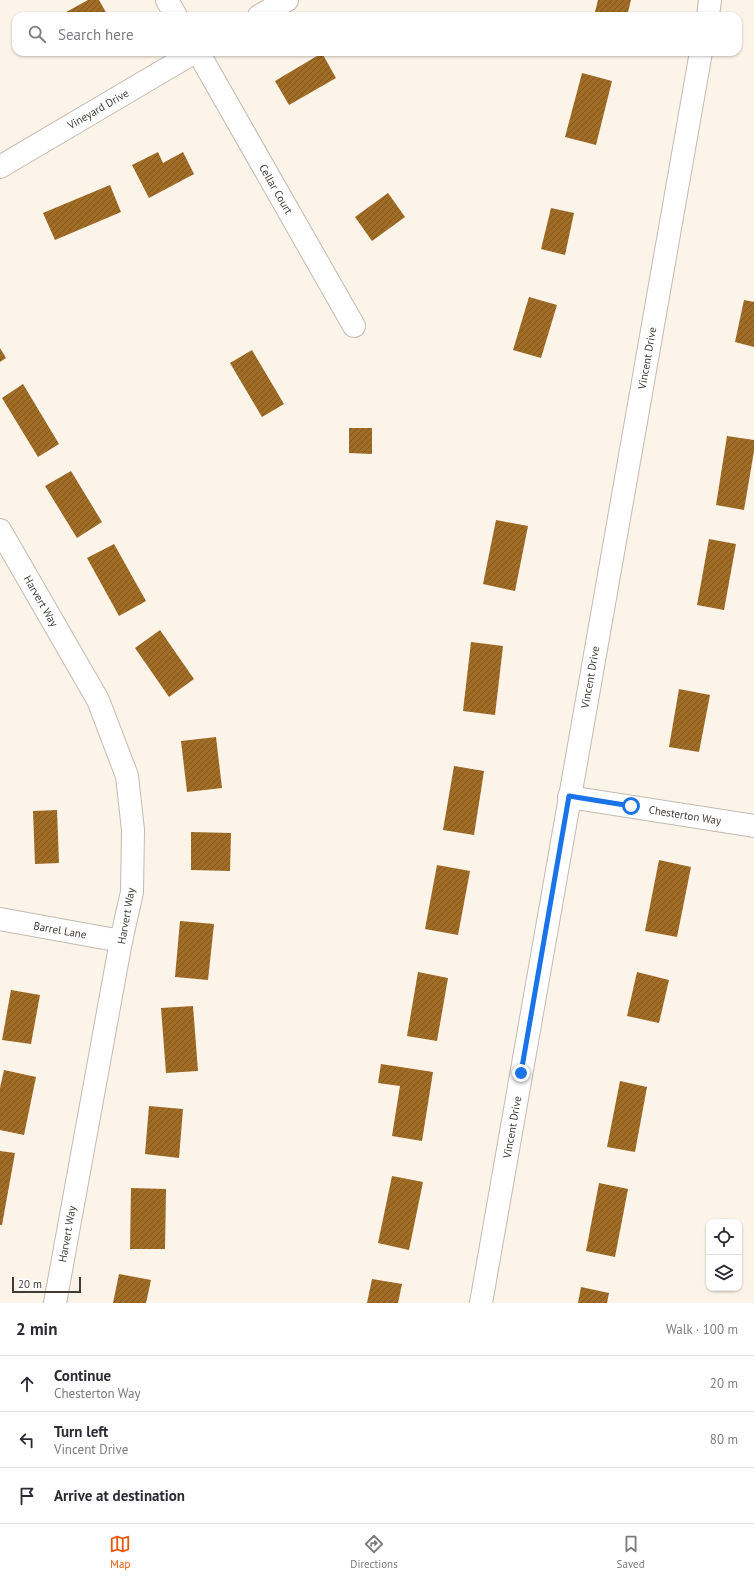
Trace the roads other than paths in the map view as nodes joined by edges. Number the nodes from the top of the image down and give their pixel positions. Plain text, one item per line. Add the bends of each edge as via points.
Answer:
1 (167, 0) edge
2 (287, 0) edge
3 (710, 0) edge
4 (174, 12) edge
5 (266, 12) edge
6 (708, 12) edge
7 (190, 56) edge
8 (199, 56) edge
9 (700, 56) edge
10 (0, 167) edge
11 (354, 326) dead end
12 (0, 530) edge
13 (569, 796) junction
14 (754, 826) edge
15 (0, 919) edge
16 (121, 941) junction
17 (55, 1303) edge
18 (481, 1303) edge

1 - 4 street
2 - 5 street
3 - 6 street
7 - 10 street, Vineyard Drive
8 - 11 street, Cellar Court
9 - 13 street, Vincent Drive
12 - 16 street, Harvert Way via 98,700 127,776 133,830 132,892
13 - 14 street, Chesterton Way
13 - 18 street, Vincent Drive
15 - 16 street, Barrel Lane
16 - 17 street, Harvert Way

